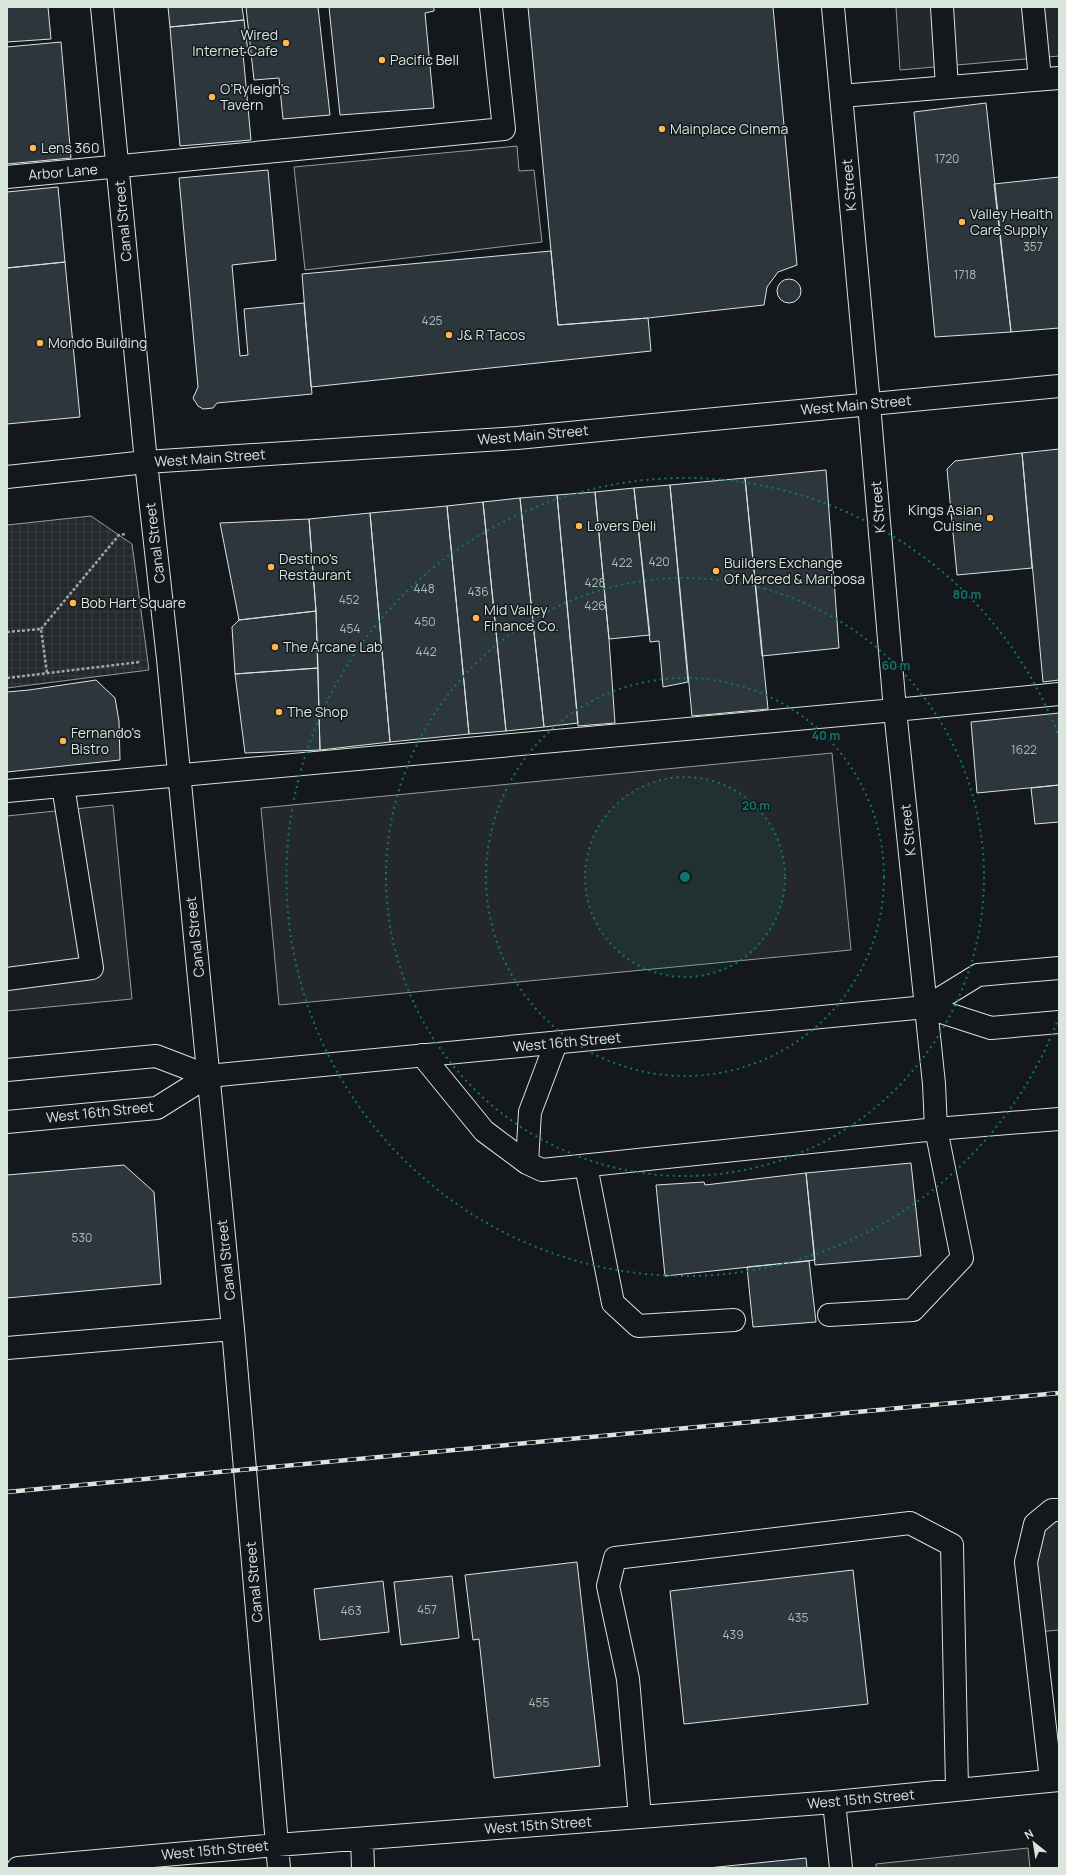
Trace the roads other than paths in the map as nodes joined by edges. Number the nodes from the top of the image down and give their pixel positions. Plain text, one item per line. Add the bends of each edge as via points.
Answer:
1 (102, 7) edge
2 (491, 7) edge
3 (833, 7) edge
4 (942, 7) edge
5 (1033, 7) edge
6 (1050, 78) edge
7 (947, 87) junction
8 (841, 96) junction
9 (118, 167) junction
10 (7, 177) edge
11 (1059, 386) edge
12 (869, 404) junction
13 (146, 462) junction
14 (7, 477) edge
15 (1059, 694) edge
16 (895, 710) junction
17 (178, 775) junction
18 (63, 786) junction
19 (7, 791) edge
20 (1059, 968) edge
21 (7, 980) edge
22 (926, 1007) junction
23 (1059, 1022) edge
24 (556, 1043) junction
25 (422, 1055) junction
26 (7, 1070) edge
27 (208, 1076) junction
28 (1059, 1119) edge
29 (7, 1122) edge
30 (936, 1129) junction
31 (527, 1163) junction
32 (586, 1166) junction
33 (829, 1315) dead end
34 (734, 1320) dead end
35 (233, 1329) junction
36 (7, 1348) edge
37 (1059, 1510) edge
38 (1055, 1780) edge
39 (957, 1789) junction
40 (834, 1802) junction
41 (640, 1817) junction
42 (362, 1839) junction
43 (277, 1845) junction
44 (18, 1868) edge
45 (279, 1868) edge
46 (363, 1868) edge
47 (841, 1868) edge

1 - 9 street, Canal Street
2 - 9 street, Arbor Lane via 504,129
3 - 8 street, K Street
4 - 7 street
5 - 6 street
6 - 7 street
7 - 8 street
8 - 12 street, K Street
9 - 10 street, Arbor Lane
9 - 13 street, Canal Street
11 - 12 street, West Main Street
12 - 13 street, West Main Street via 517,438
12 - 16 street, K Street
13 - 14 street, West Main Street
13 - 17 street, Canal Street
15 - 16 street
16 - 17 street
16 - 22 street, K Street
17 - 18 street
17 - 27 street, Canal Street
18 - 19 street
18 - 21 street via 92,968
20 - 22 street, West 16th Street via 978,975
22 - 23 street, West 16th Street via 991,1028
22 - 24 street, West 16th Street
22 - 30 street, K Street
24 - 25 street, West 16th Street
24 - 31 street via 530,1112
25 - 27 street, West 16th Street
25 - 31 street via 484,1132
26 - 27 street, West 16th Street via 156,1056
27 - 29 street, West 16th Street via 157,1108
27 - 35 street, Canal Street
28 - 30 street
30 - 32 street
30 - 33 street, K Street via 962,1258 913,1310
31 - 32 street via 542,1170
32 - 34 street via 613,1303 638,1326
35 - 36 street
35 - 43 street, Canal Street
37 - 38 street via 1052,1510 1035,1524 1026,1562
38 - 39 street, West 15th Street
39 - 40 street, West 15th Street
39 - 41 street via 952,1545 910,1523 614,1558 608,1586 628,1679
40 - 41 street, West 15th Street
40 - 47 street
41 - 42 street, West 15th Street
42 - 43 street, West 15th Street
42 - 46 street
43 - 44 street, West 15th Street
43 - 45 street, Canal Street

